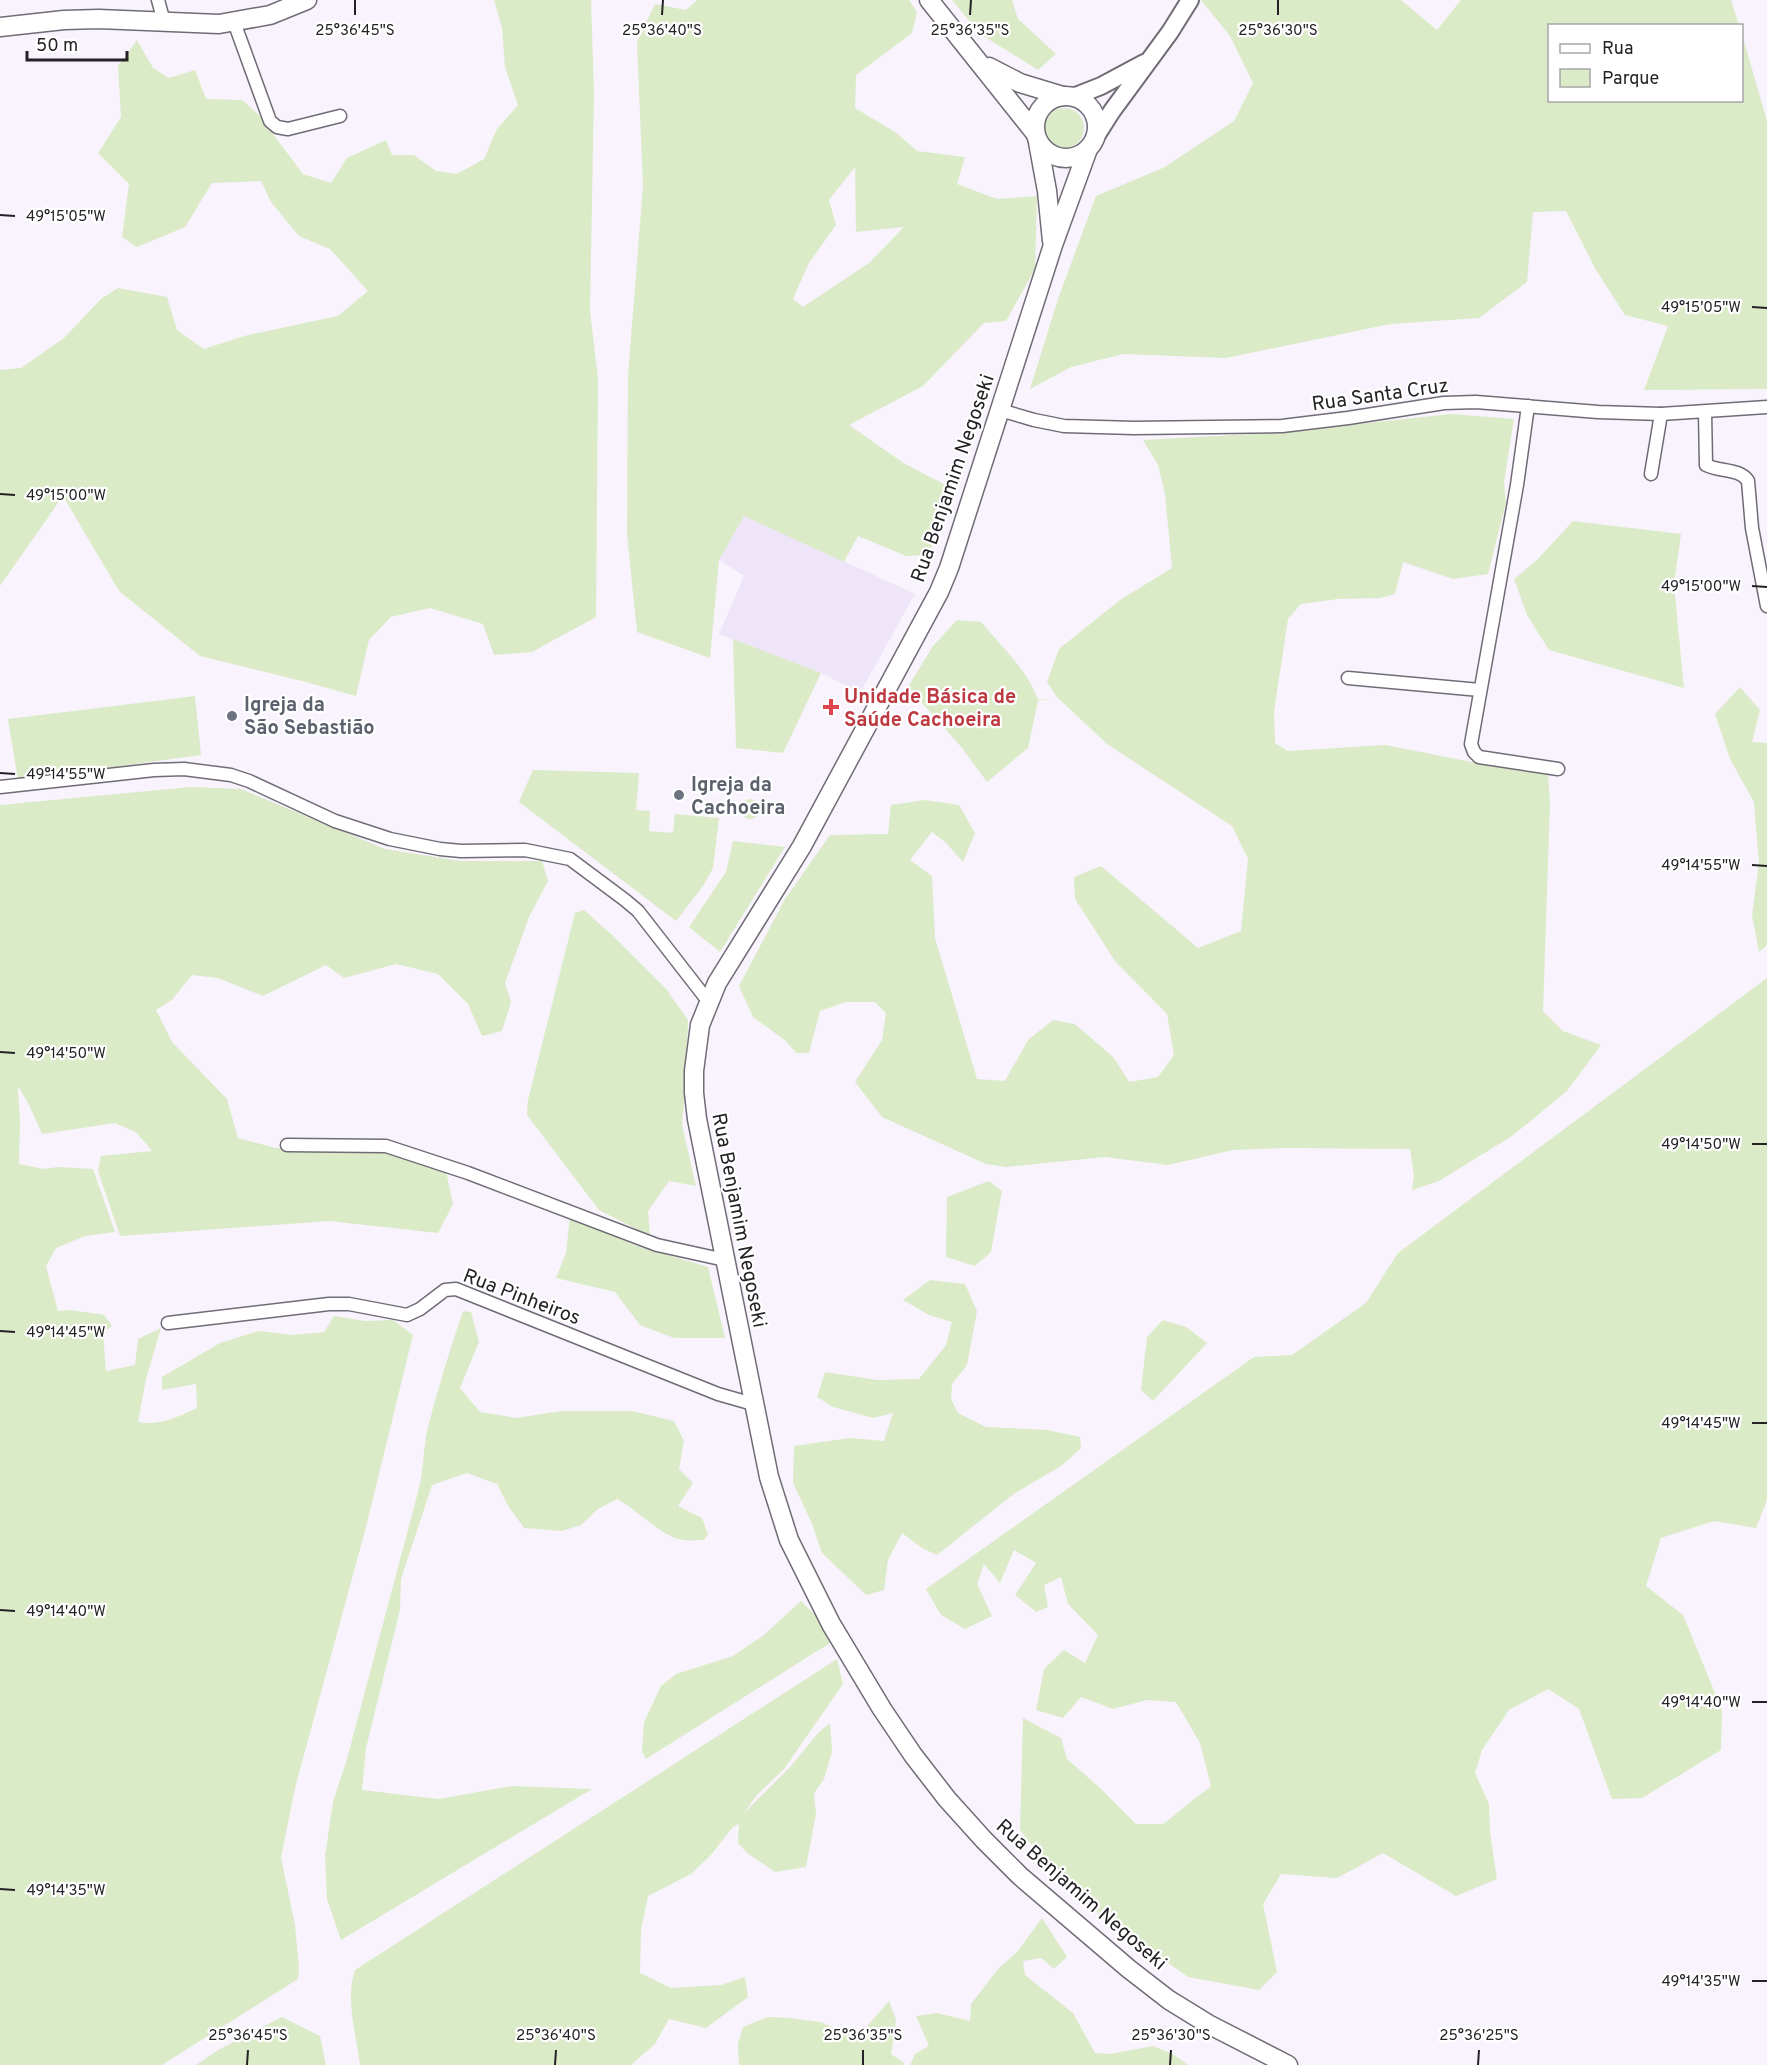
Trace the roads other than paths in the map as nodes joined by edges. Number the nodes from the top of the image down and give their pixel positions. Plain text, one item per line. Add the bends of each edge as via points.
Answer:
1 (158, 0) edge
2 (307, 0) edge
3 (929, 0) edge
4 (1191, 0) edge
5 (164, 22) junction
6 (234, 22) junction
7 (0, 27) edge
8 (1150, 60) junction
9 (979, 61) junction
10 (1068, 97) junction
11 (340, 116) dead end
12 (1037, 138) junction
13 (1090, 145) junction
14 (1053, 245) junction
15 (1528, 406) junction
16 (1767, 407) edge
17 (1000, 410) junction
18 (1705, 412) junction
19 (1661, 414) junction
20 (1651, 474) dead end
21 (1767, 606) edge
22 (1348, 678) dead end
23 (1480, 690) junction
24 (1558, 769) dead end
25 (0, 787) edge
26 (708, 1001) junction
27 (287, 1145) dead end
28 (725, 1260) junction
29 (168, 1323) dead end
30 (753, 1404) junction
31 (1288, 2065) edge

1 - 5 street
2 - 6 main road via 270,15
3 - 9 main road, Rua Benjamim Negoseki
4 - 8 street
5 - 6 main road
5 - 7 main road via 76,19
6 - 11 street via 270,121 288,129
8 - 10 street via 1101,86
8 - 13 street
9 - 10 main road, Rua Benjamim Negoseki via 1020,84
9 - 12 main road, Rua Benjamim Negoseki
10 - 12 main road via 1047,102 1041,109 1035,125
10 - 13 main road via 1081,100 1094,114 1096,132
12 - 13 main road via 1044,150 1061,158 1080,155
12 - 14 main road, Rua Benjamim Negoseki
13 - 14 main road, Rua Benjamim Negoseki
14 - 17 main road, Rua Benjamim Negoseki
15 - 17 street, Rua Santa Cruz via 1444,403 1282,426 1134,428 1064,426
15 - 19 street, Rua Santa Cruz
15 - 23 street
16 - 18 street, Rua Santa Cruz
17 - 26 main road, Rua Benjamim Negoseki via 939,592 802,846
18 - 19 street, Rua Santa Cruz
18 - 21 street via 1706,465 1741,474 1748,481 1752,528
19 - 20 street
22 - 23 street
23 - 24 street via 1471,737 1474,752 1479,757
25 - 26 street via 154,770 210,771 249,781 324,817 390,839 450,850 525,850 570,859 638,911
26 - 28 main road, Rua Benjamim Negoseki via 695,1050 694,1093
27 - 28 street via 386,1146 657,1245
28 - 30 main road, Rua Benjamim Negoseki
29 - 30 street, Rua Pinheiros via 329,1304 407,1315 445,1290 456,1289 718,1394
30 - 31 main road, Rua Benjamim Negoseki via 777,1505 809,1583 882,1709 947,1799 1020,1876 1129,1969 1208,2024

